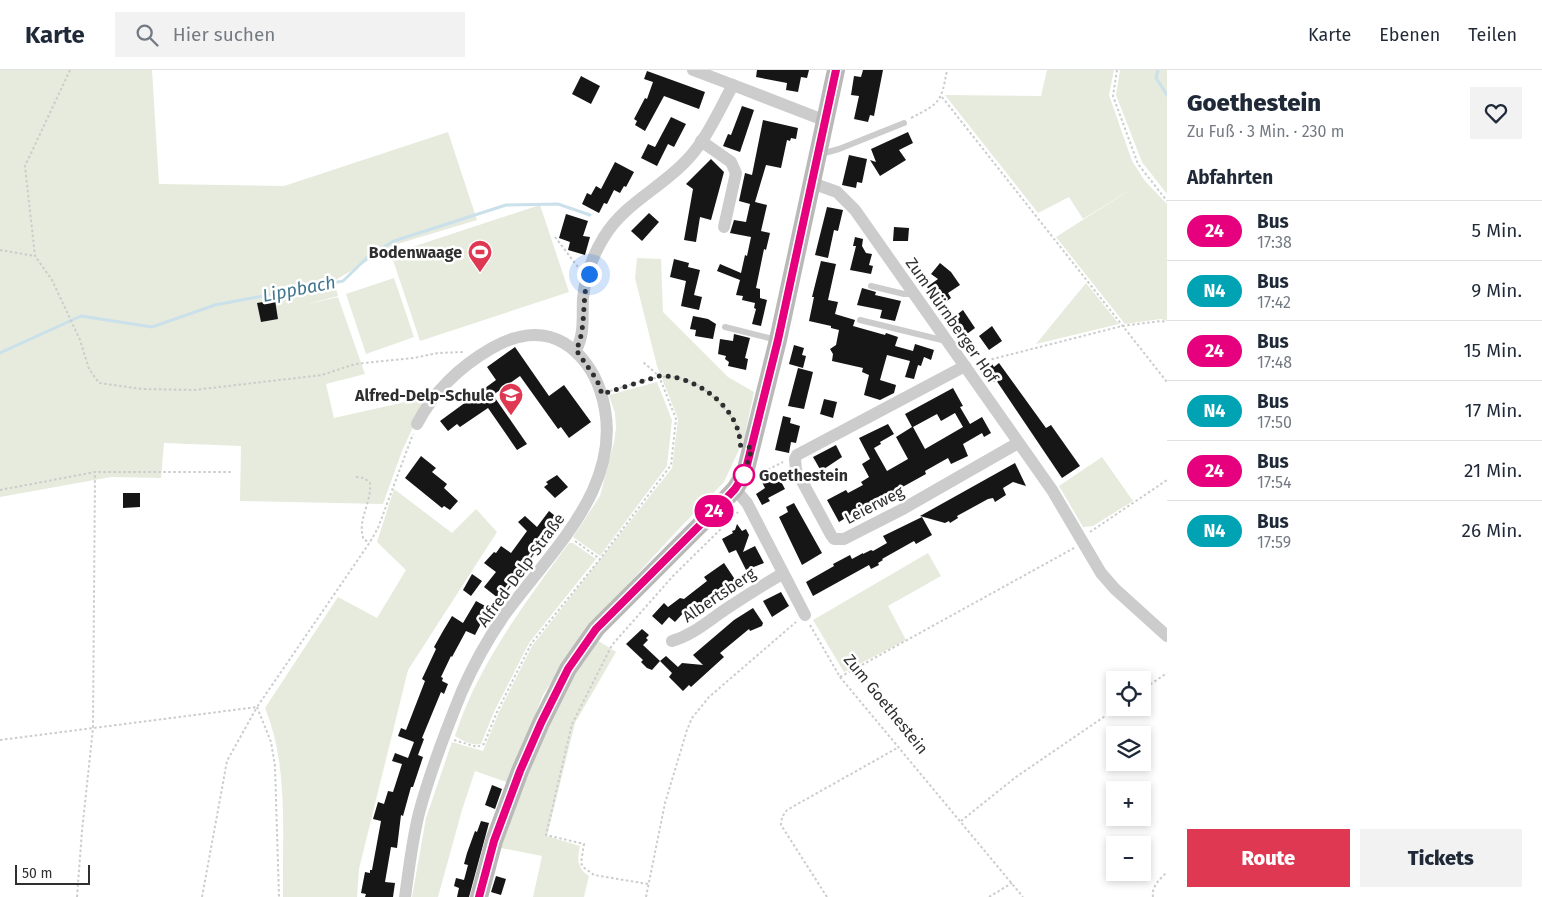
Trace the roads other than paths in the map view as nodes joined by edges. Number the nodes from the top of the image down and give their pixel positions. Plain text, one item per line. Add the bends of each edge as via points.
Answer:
1 (693, 70) edge
2 (836, 70) edge
3 (733, 85) junction
4 (826, 121) junction
5 (904, 123) road end
6 (701, 141) junction
7 (818, 154) junction
8 (812, 183) junction
9 (724, 227) dead end
10 (871, 286) dead end
11 (914, 294) junction
12 (860, 320) dead end
13 (725, 327) dead end
14 (778, 340) junction
15 (947, 341) junction
16 (576, 350) junction
17 (965, 366) junction
18 (417, 424) road end
19 (1018, 443) junction
20 (735, 489) junction
21 (782, 574) junction
22 (805, 615) road end
23 (1167, 636) edge
24 (672, 642) dead end
25 (404, 897) edge
26 (479, 897) edge

1 - 3 street
2 - 4 main road
3 - 4 street
3 - 6 street
4 - 7 main road
5 - 7 lane via 840,149
6 - 9 street via 725,156 736,173
6 - 16 street via 675,172 637,200 613,224 597,251 589,274 581,338
7 - 8 main road
8 - 11 street, Zum Nürnberger Hof via 847,200
8 - 14 main road
10 - 11 lane
11 - 15 street, Zum Nürnberger Hof
12 - 15 lane
13 - 14 lane
14 - 20 main road via 745,473
15 - 17 street, Zum Nürnberger Hof
16 - 18 street, Alfred-Delp-Straße via 534,334 507,340 450,377 426,406
16 - 25 street, Alfred-Delp-Straße via 597,380 602,394 608,431 604,456 590,499 502,619 463,690 419,813
17 - 19 street, Zum Nürnberger Hof
17 - 19 street, Leierweg via 801,452 795,459 796,470 831,535 834,539 844,539
19 - 23 street, Zum Nürnberger Hof via 1052,490 1101,573
20 - 21 street via 747,503
20 - 26 main road via 596,629 568,669 520,771 494,841
21 - 22 street
21 - 24 street, Albertsberg via 699,629

